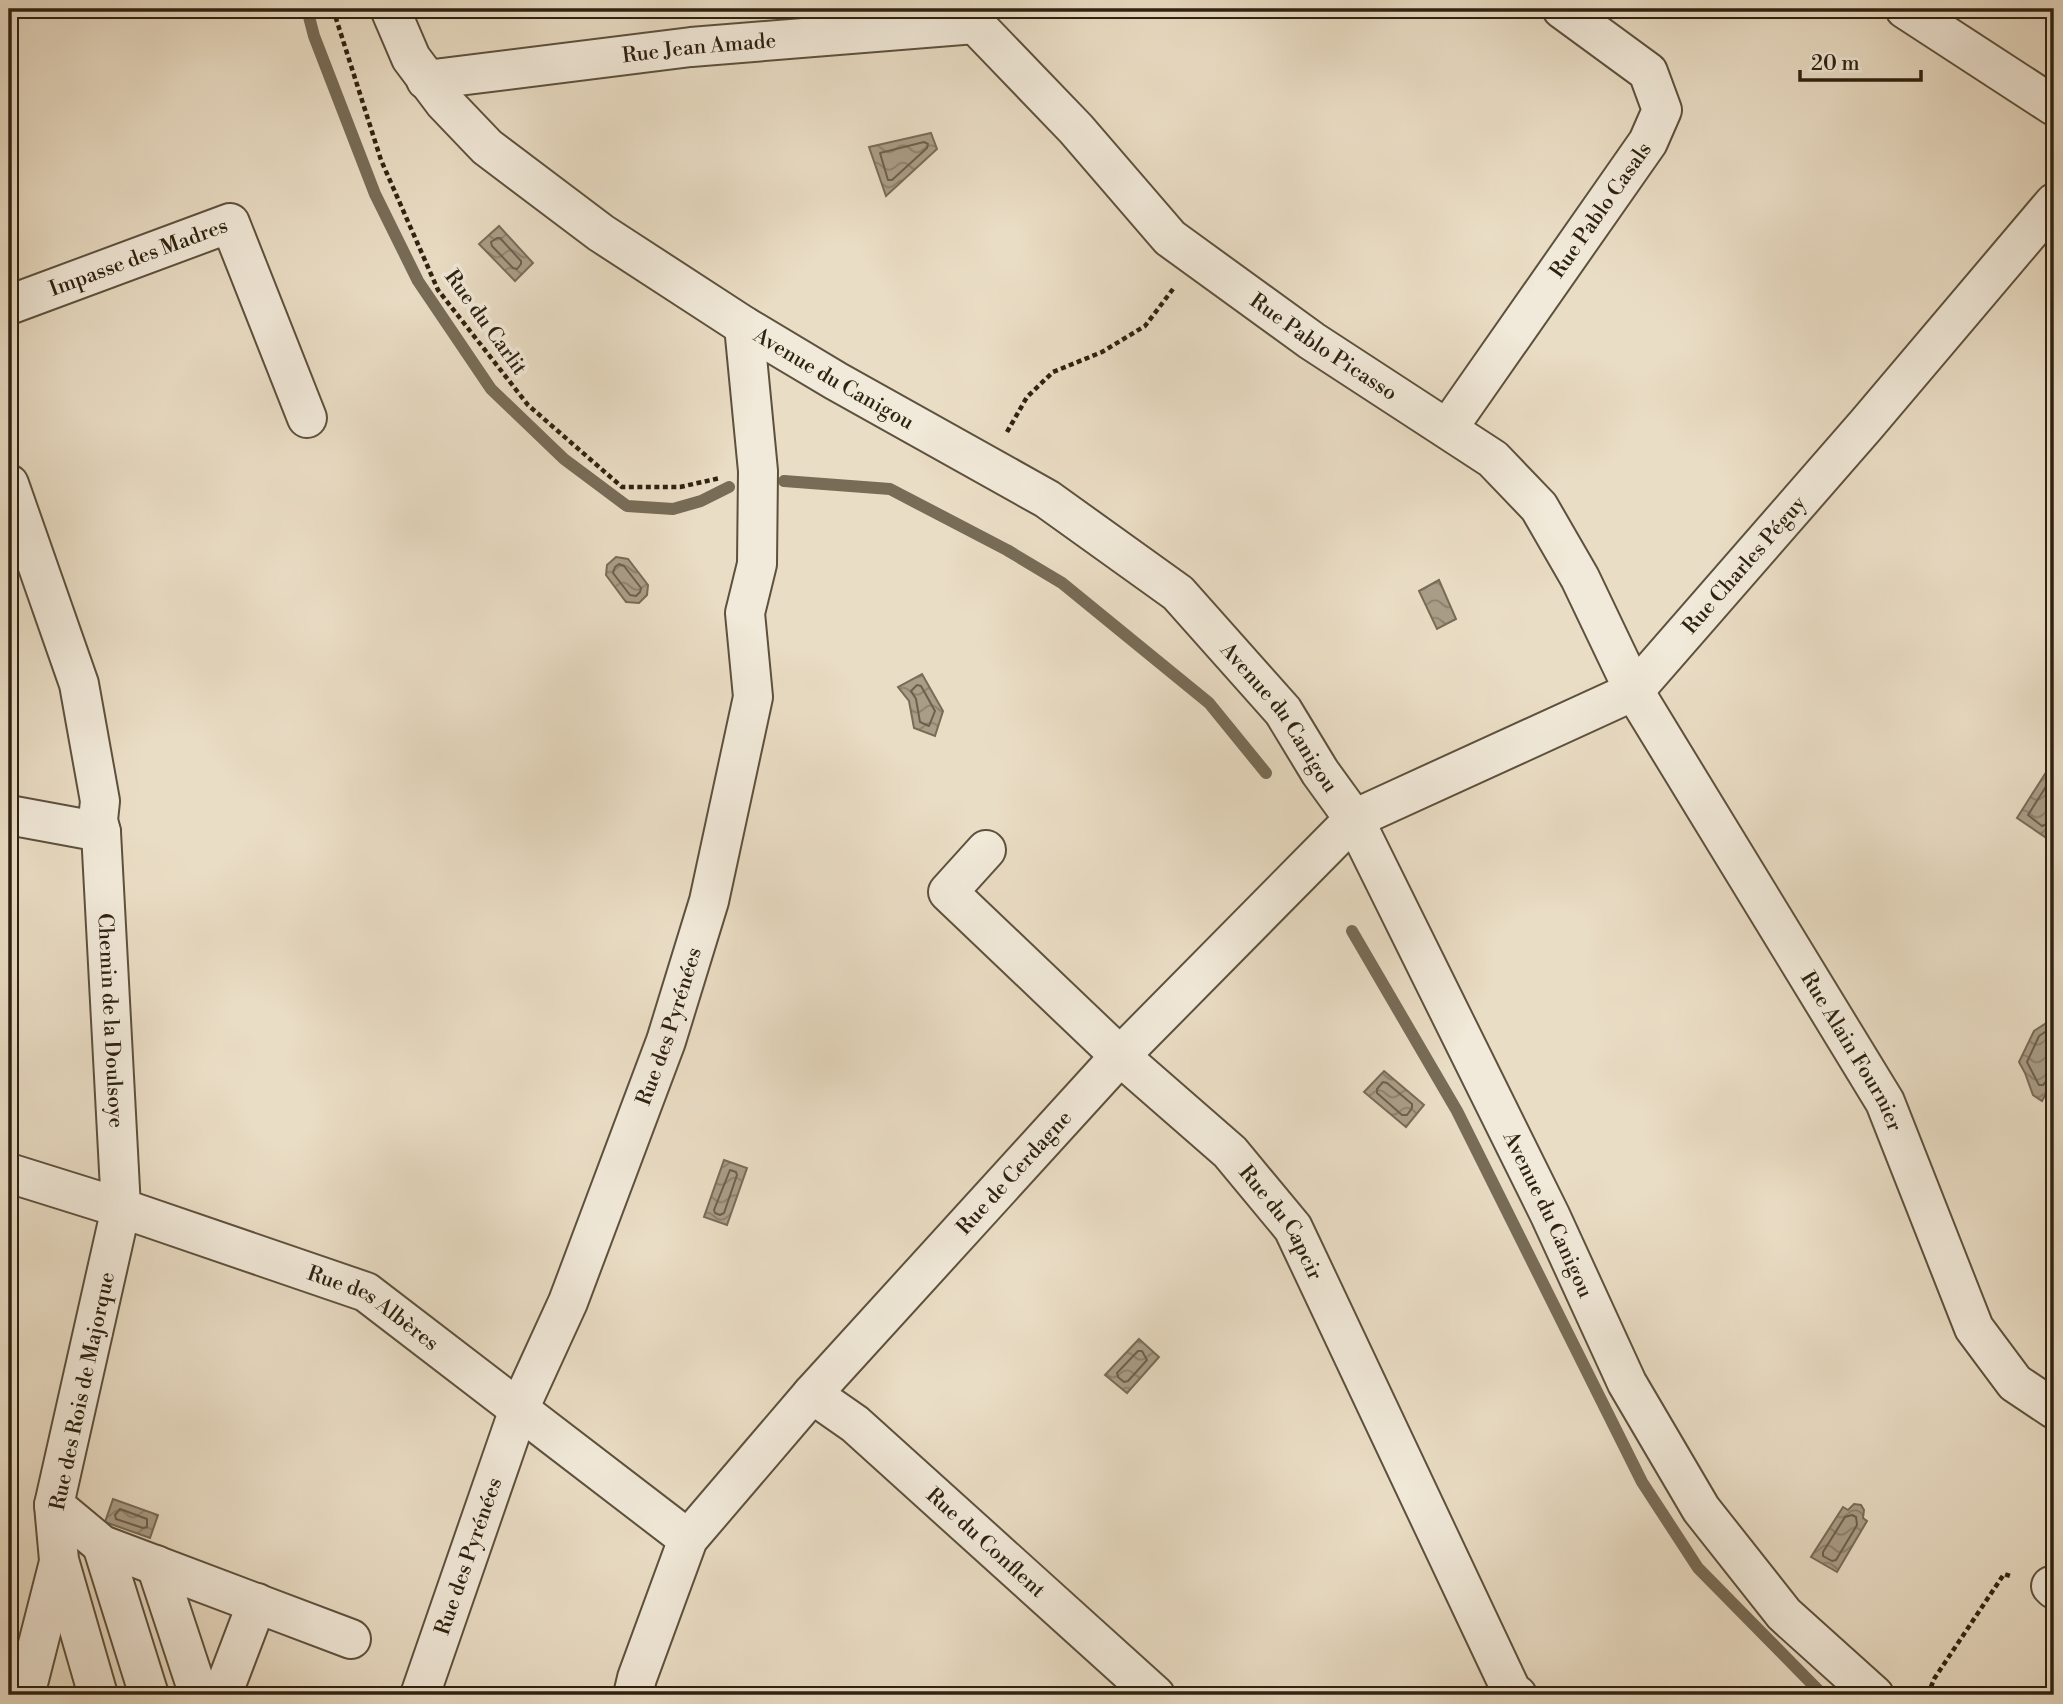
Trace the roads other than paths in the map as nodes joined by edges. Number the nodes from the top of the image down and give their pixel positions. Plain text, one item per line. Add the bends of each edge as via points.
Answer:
1 (390, 9) edge
2 (1562, 9) edge
3 (1905, 9) edge
4 (978, 16) edge
5 (426, 80) junction
6 (2054, 106) edge
7 (2054, 203) edge
8 (9, 305) edge
9 (744, 326) junction
10 (307, 418) dead end
11 (1448, 428) junction
12 (9, 484) edge
13 (1634, 691) junction
14 (9, 815) edge
15 (1354, 818) junction
16 (101, 832) junction
17 (986, 849) dead end
18 (1120, 1056) junction
19 (9, 1173) edge
20 (121, 1208) junction
21 (812, 1394) junction
22 (519, 1409) junction
23 (2054, 1409) edge
24 (54, 1505) junction
25 (688, 1539) junction
26 (102, 1545) junction
27 (59, 1560) junction
28 (156, 1565) junction
29 (257, 1604) junction
30 (351, 1639) dead end
31 (1513, 1694) edge
32 (25, 1695) edge
33 (97, 1695) edge
34 (149, 1695) edge
35 (199, 1695) edge
36 (222, 1695) edge
37 (420, 1695) edge
38 (633, 1695) edge
39 (1155, 1695) edge
40 (1874, 1695) edge

1 - 5 street, Avenue du Canigou
2 - 11 street, Rue Pablo Casals via 1648,72 1662,110 1648,142
3 - 6 street
4 - 5 street, Rue Jean Amade
4 - 11 street, Rue Pablo Picasso via 1170,238 1312,341
5 - 9 street, Avenue du Canigou via 487,147 601,233
7 - 13 street, Rue Charles Péguy
8 - 10 street, Impasse des Madres via 230,223
9 - 15 street, Avenue du Canigou via 1047,499 1178,593 1283,711
9 - 22 street, Rue des Pyrénées via 758,471 757,564 746,613 753,697 709,901 666,1041 573,1289
11 - 13 street, Rue Pablo Picasso via 1493,459 1539,507 1580,578
12 - 16 street, Chemin de la Doulsoye via 79,684 100,801 97,820
13 - 15 street, Rue Charles Péguy
13 - 23 street, Rue Alain Fournier via 1885,1102 1974,1328 2015,1383
14 - 16 street
15 - 18 street, Rue de Cerdagne
15 - 40 street, Avenue du Canigou via 1550,1215 1627,1383 1701,1509 1784,1614
16 - 20 street, Chemin de la Doulsoye
17 - 18 street, Rue du Capcir via 948,892
18 - 21 street, Rue de Cerdagne
18 - 31 street, Rue du Capcir via 1230,1152 1293,1228
19 - 20 street, Rue des Albères
20 - 22 street, Rue des Albères via 366,1292
20 - 24 street, Rue des Rois de Majorque
21 - 25 street, Rue de Cerdagne
21 - 39 street, Rue du Conflent via 855,1424
22 - 25 street, Rue des Albères
22 - 37 street, Rue des Pyrénées
24 - 26 street
24 - 27 street, Rue des Rois de Majorque
25 - 38 street
26 - 28 street
26 - 34 street
27 - 32 street
27 - 33 street, Rue des Rois de Majorque
28 - 29 street
28 - 35 street
29 - 30 street
29 - 36 street

